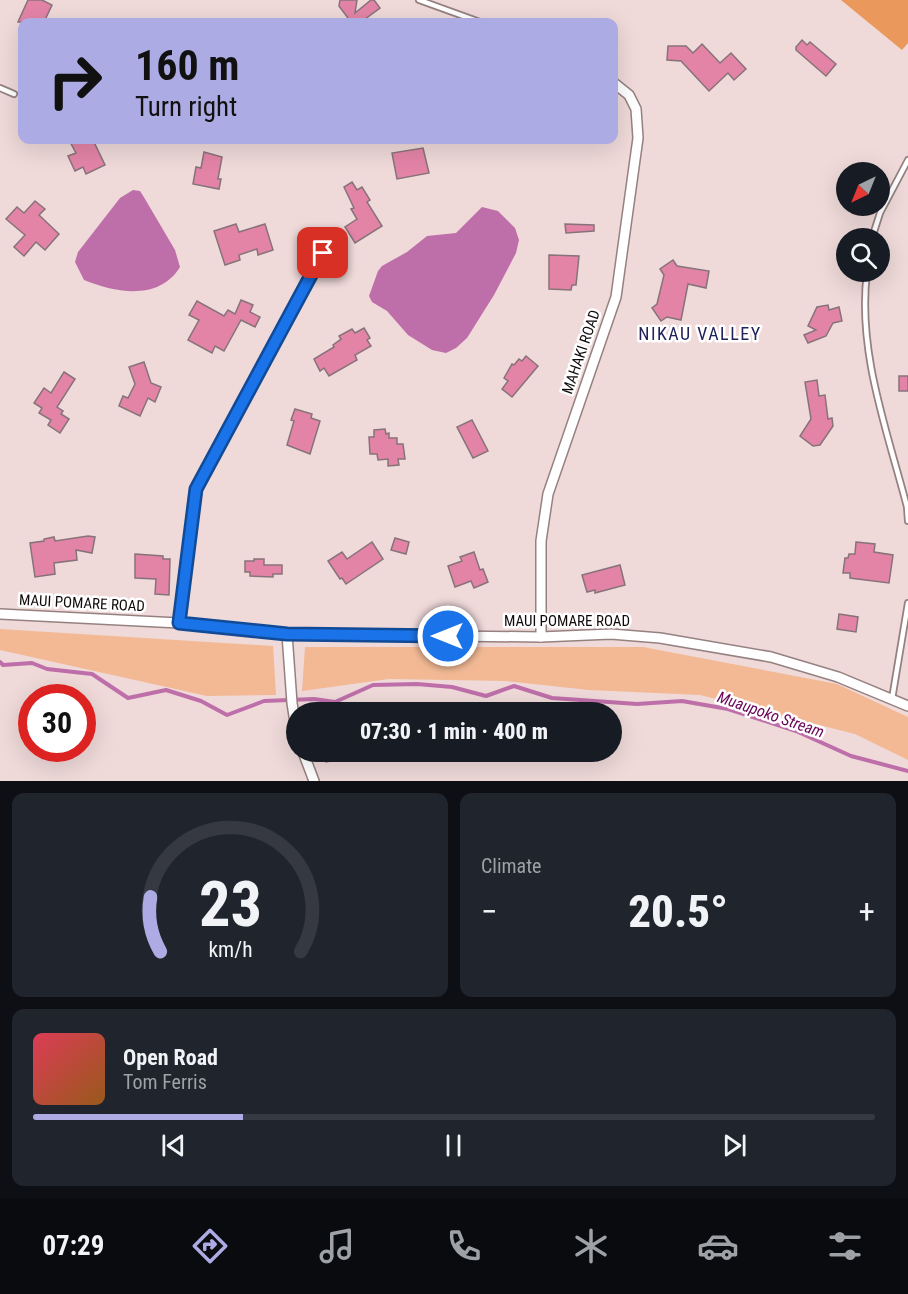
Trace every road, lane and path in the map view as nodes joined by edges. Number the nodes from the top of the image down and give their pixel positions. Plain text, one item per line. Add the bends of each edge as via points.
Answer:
1 (419, 0) edge
2 (469, 18) edge
3 (618, 86) edge
4 (0, 88) edge
5 (14, 94) dead end
6 (908, 160) edge
7 (875, 228) edge
8 (323, 253) dead end
9 (867, 282) edge
10 (908, 521) edge
11 (908, 603) edge
12 (0, 614) edge
13 (179, 623) junction
14 (287, 634) junction
15 (541, 637) junction
16 (892, 699) junction
17 (292, 702) edge
18 (908, 706) edge
19 (307, 762) edge
20 (314, 781) edge

1 - 2 lane
3 - 15 street, MAHAKI ROAD via 629,95 636,109 638,138 616,297 548,494 541,541
4 - 5 lane
6 - 7 lane
8 - 13 lane via 196,489
9 - 10 lane via 865,331
11 - 16 lane
12 - 13 street, MAUI POMARE ROAD
13 - 14 street, MAUI POMARE ROAD
14 - 15 street, MAUI POMARE ROAD
14 - 17 street
15 - 16 street, MAUI POMARE ROAD via 611,633 771,657 838,677
16 - 18 street, MAUI POMARE ROAD
19 - 20 street

